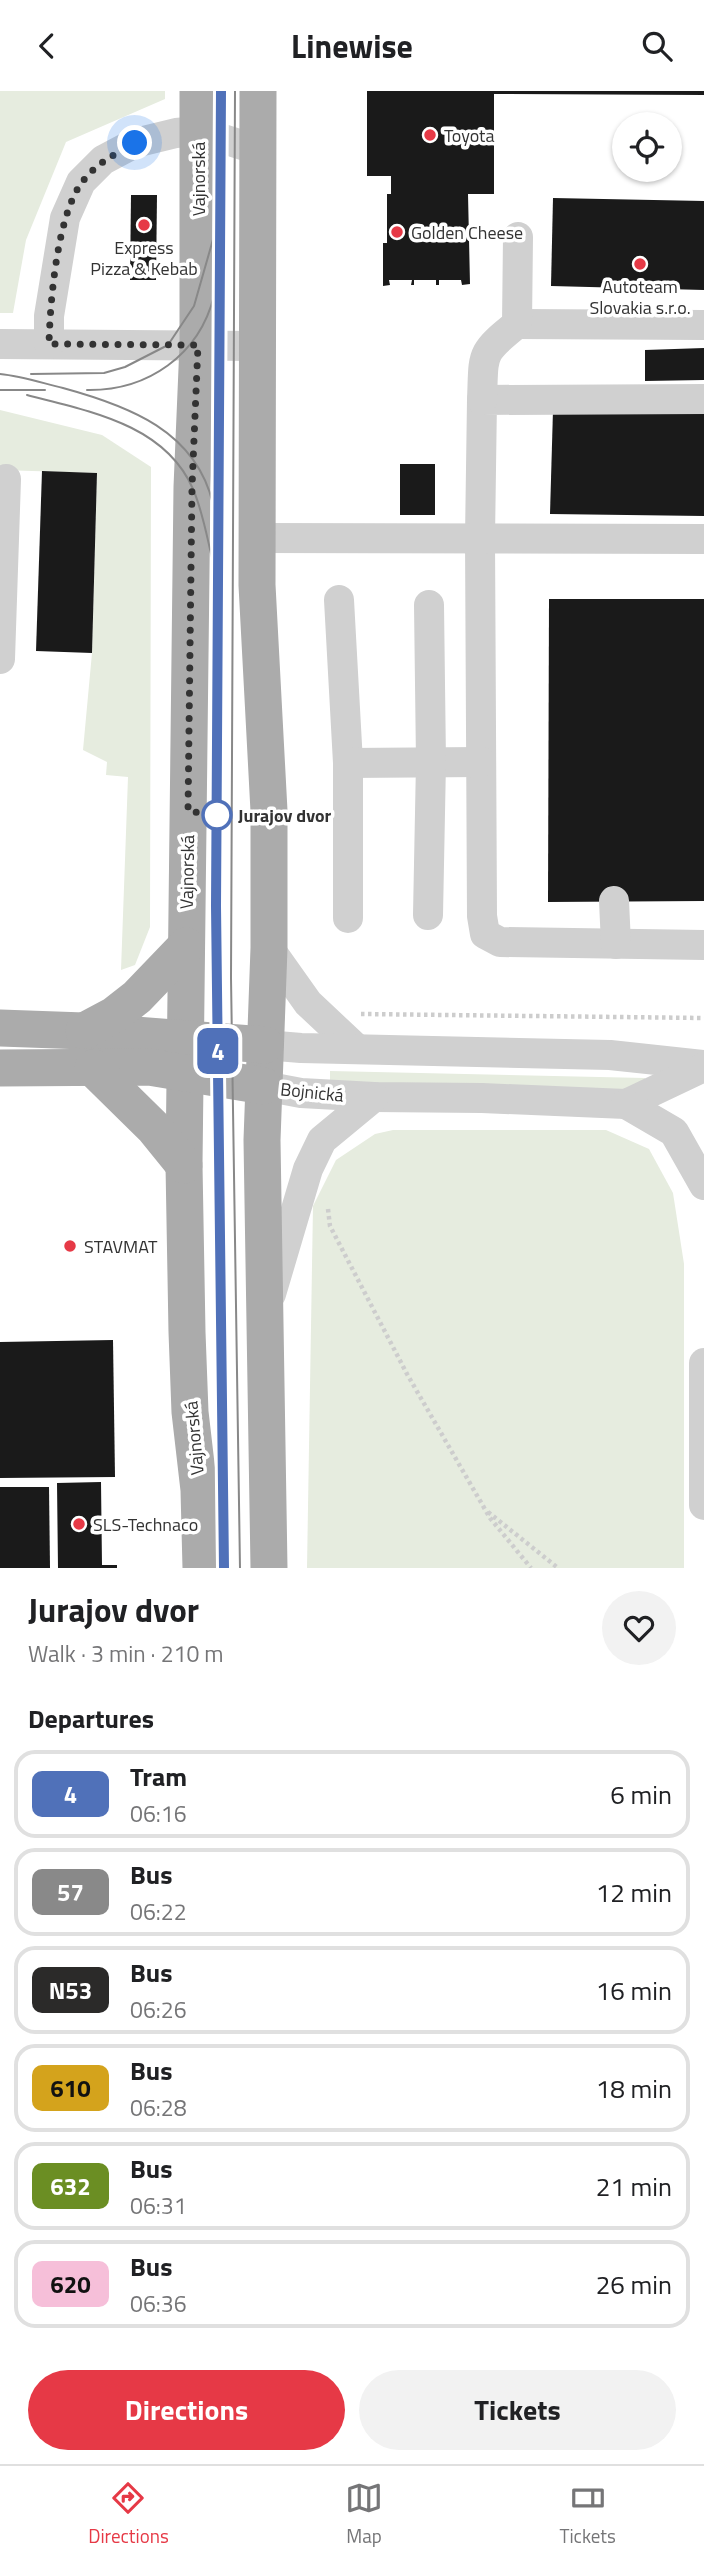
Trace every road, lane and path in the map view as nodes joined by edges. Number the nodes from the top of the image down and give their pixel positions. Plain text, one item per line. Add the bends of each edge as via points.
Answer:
1 (198, 91) edge
2 (258, 91) edge
3 (198, 131) junction
4 (258, 149) junction
5 (518, 237) dead end
6 (517, 324) junction
7 (704, 325) edge
8 (0, 344) edge
9 (49, 344) junction
10 (198, 345) junction
11 (258, 346) junction
12 (704, 399) edge
13 (482, 400) junction
14 (6, 479) dead end
15 (256, 538) junction
16 (480, 538) junction
17 (704, 538) edge
18 (339, 600) dead end
19 (429, 605) dead end
20 (0, 659) edge
21 (431, 762) junction
22 (481, 762) junction
23 (348, 763) junction
24 (614, 901) dead end
25 (428, 915) dead end
26 (348, 918) dead end
27 (616, 944) junction
28 (704, 944) edge
29 (186, 946) junction
30 (269, 948) junction
31 (350, 1008) dead end
32 (704, 1018) edge
33 (0, 1028) edge
34 (84, 1031) junction
35 (265, 1045) junction
36 (358, 1049) junction
37 (185, 1055) junction
38 (704, 1066) edge
39 (0, 1068) edge
40 (93, 1068) junction
41 (264, 1086) junction
42 (374, 1097) junction
43 (626, 1104) junction
44 (184, 1165) junction
45 (704, 1185) edge
46 (326, 1201) dead end
47 (265, 1315) junction
48 (704, 1363) edge
49 (704, 1505) edge
50 (485, 1509) junction
51 (201, 1568) edge
52 (269, 1568) edge
53 (531, 1568) edge
54 (558, 1568) edge

1 - 3 main road, Vajnorská
2 - 4 main road
3 - 4 street
3 - 9 street via 135,143 103,160 81,182 65,218
3 - 10 main road, Vajnorská
4 - 11 main road
5 - 6 street
6 - 7 street
6 - 13 street via 484,356
8 - 9 street
9 - 10 street
10 - 11 street
10 - 29 main road, Vajnorská
11 - 15 main road
12 - 13 street
13 - 16 street
14 - 20 street
15 - 16 street
15 - 30 main road via 269,811
16 - 17 street
16 - 22 street
18 - 23 street
19 - 21 street
21 - 22 street
21 - 23 street
21 - 25 street
22 - 27 street via 481,916 485,934 500,942
23 - 26 street
24 - 27 street
27 - 28 street
29 - 34 main road via 137,997
29 - 37 main road, Vajnorská
30 - 35 main road
30 - 36 street via 308,1003
31 - 32 path via 360,1014
33 - 34 main road, Bojnická
34 - 37 main road, Bojnická
35 - 36 street, Bojnická
35 - 37 main road, Bojnická
35 - 41 main road
36 - 38 street, Bojnická via 610,1055
37 - 40 main road, Bojnická via 149,1067
37 - 41 main road, Bojnická
37 - 44 main road, Vajnorská
38 - 43 street, Bojnická
39 - 40 main road, Bojnická
40 - 44 main road
41 - 42 street, Bojnická
41 - 47 main road
42 - 43 street, Bojnická
42 - 47 street via 322,1140 308,1169
43 - 45 street, Bojnická via 674,1132
44 - 51 main road, Vajnorská via 187,1345
46 - 50 path via 330,1226 407,1374
47 - 52 main road
48 - 49 street
50 - 53 path
50 - 54 path

